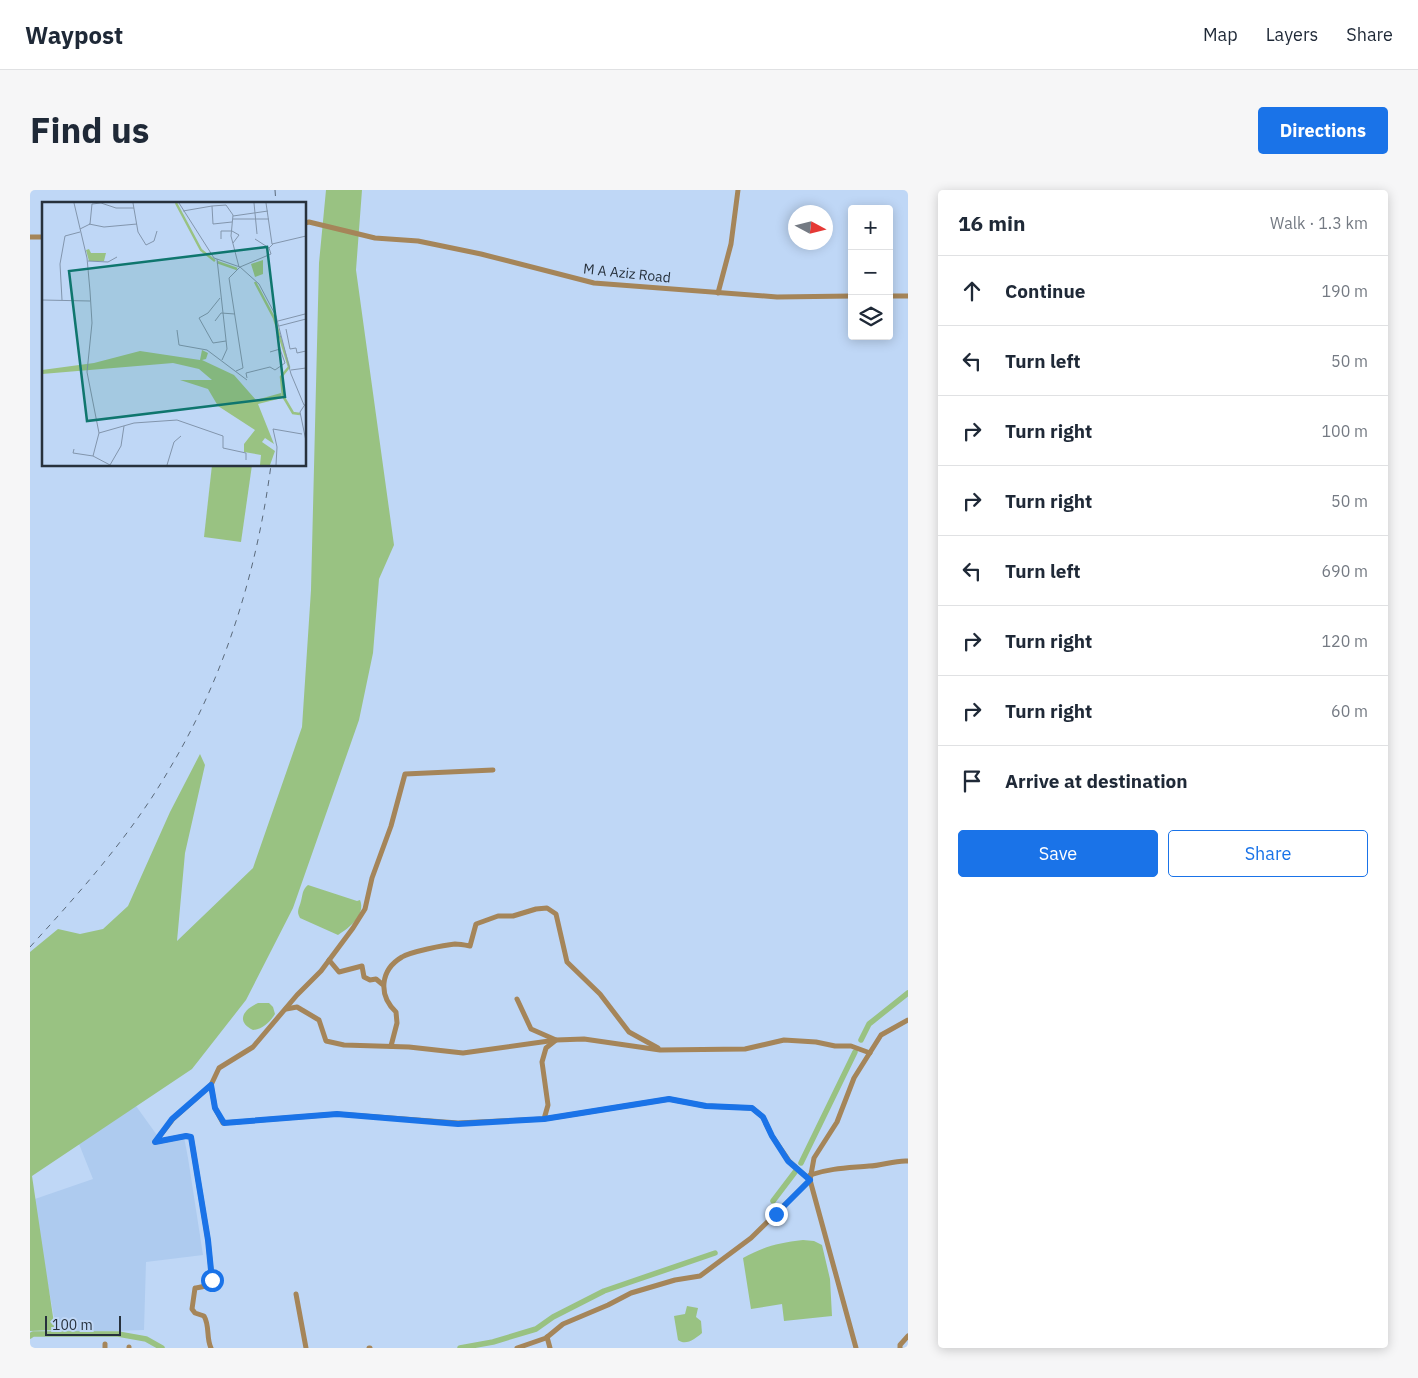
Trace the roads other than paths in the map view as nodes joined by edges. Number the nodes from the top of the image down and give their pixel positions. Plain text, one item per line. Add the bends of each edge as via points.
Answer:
1 (738, 190) edge
2 (307, 222) edge
3 (718, 293) junction
4 (848, 296) edge
5 (893, 296) edge
6 (908, 296) edge
7 (493, 770) dead end
8 (330, 960) junction
9 (382, 984) junction
10 (517, 999) dead end
11 (286, 1009) junction
12 (908, 1020) edge
13 (556, 1040) junction
14 (391, 1046) junction
15 (660, 1050) junction
16 (870, 1053) junction
17 (211, 1085) junction
18 (544, 1119) junction
19 (908, 1161) edge
20 (810, 1177) junction
21 (296, 1294) dead end
22 (908, 1336) edge
23 (547, 1337) junction
24 (211, 1348) edge
25 (306, 1348) edge
26 (517, 1348) edge
27 (550, 1348) edge
28 (856, 1348) edge
29 (900, 1348) edge

1 - 3 street via 731,244
2 - 3 street, M A Aziz Road via 374,238 418,241 481,254 594,283
3 - 4 street, M A Aziz Road via 777,297
5 - 6 street
7 - 8 street via 405,774 365,909
8 - 9 street via 340,972 362,966 364,977
8 - 11 street
9 - 14 street via 388,1004 396,1012 397,1023
9 - 15 street via 390,968 402,956 453,944 470,946 476,924 498,916 547,908 556,914 567,962 600,994 629,1032
10 - 13 street via 531,1029
11 - 14 street via 297,1007 319,1020 326,1041 344,1045
11 - 17 street via 253,1047 219,1068
12 - 16 street via 881,1035
13 - 14 street via 462,1053
13 - 15 street via 584,1039
13 - 18 street via 546,1048 542,1062 548,1106
15 - 16 street via 745,1048 784,1040 851,1046
16 - 20 street via 854,1078 837,1122 814,1158
17 - 18 street via 215,1108 224,1123 337,1114 458,1124
17 - 24 street via 172,1119 155,1142 191,1137 212,1280 203,1287 195,1288 192,1310 208,1322
18 - 20 street via 669,1099 706,1106 752,1108 763,1117 788,1161
19 - 20 street via 847,1166
20 - 23 street via 751,1238 700,1276 631,1292 563,1324
20 - 28 street
21 - 25 street
22 - 29 street
23 - 26 street
23 - 27 street

